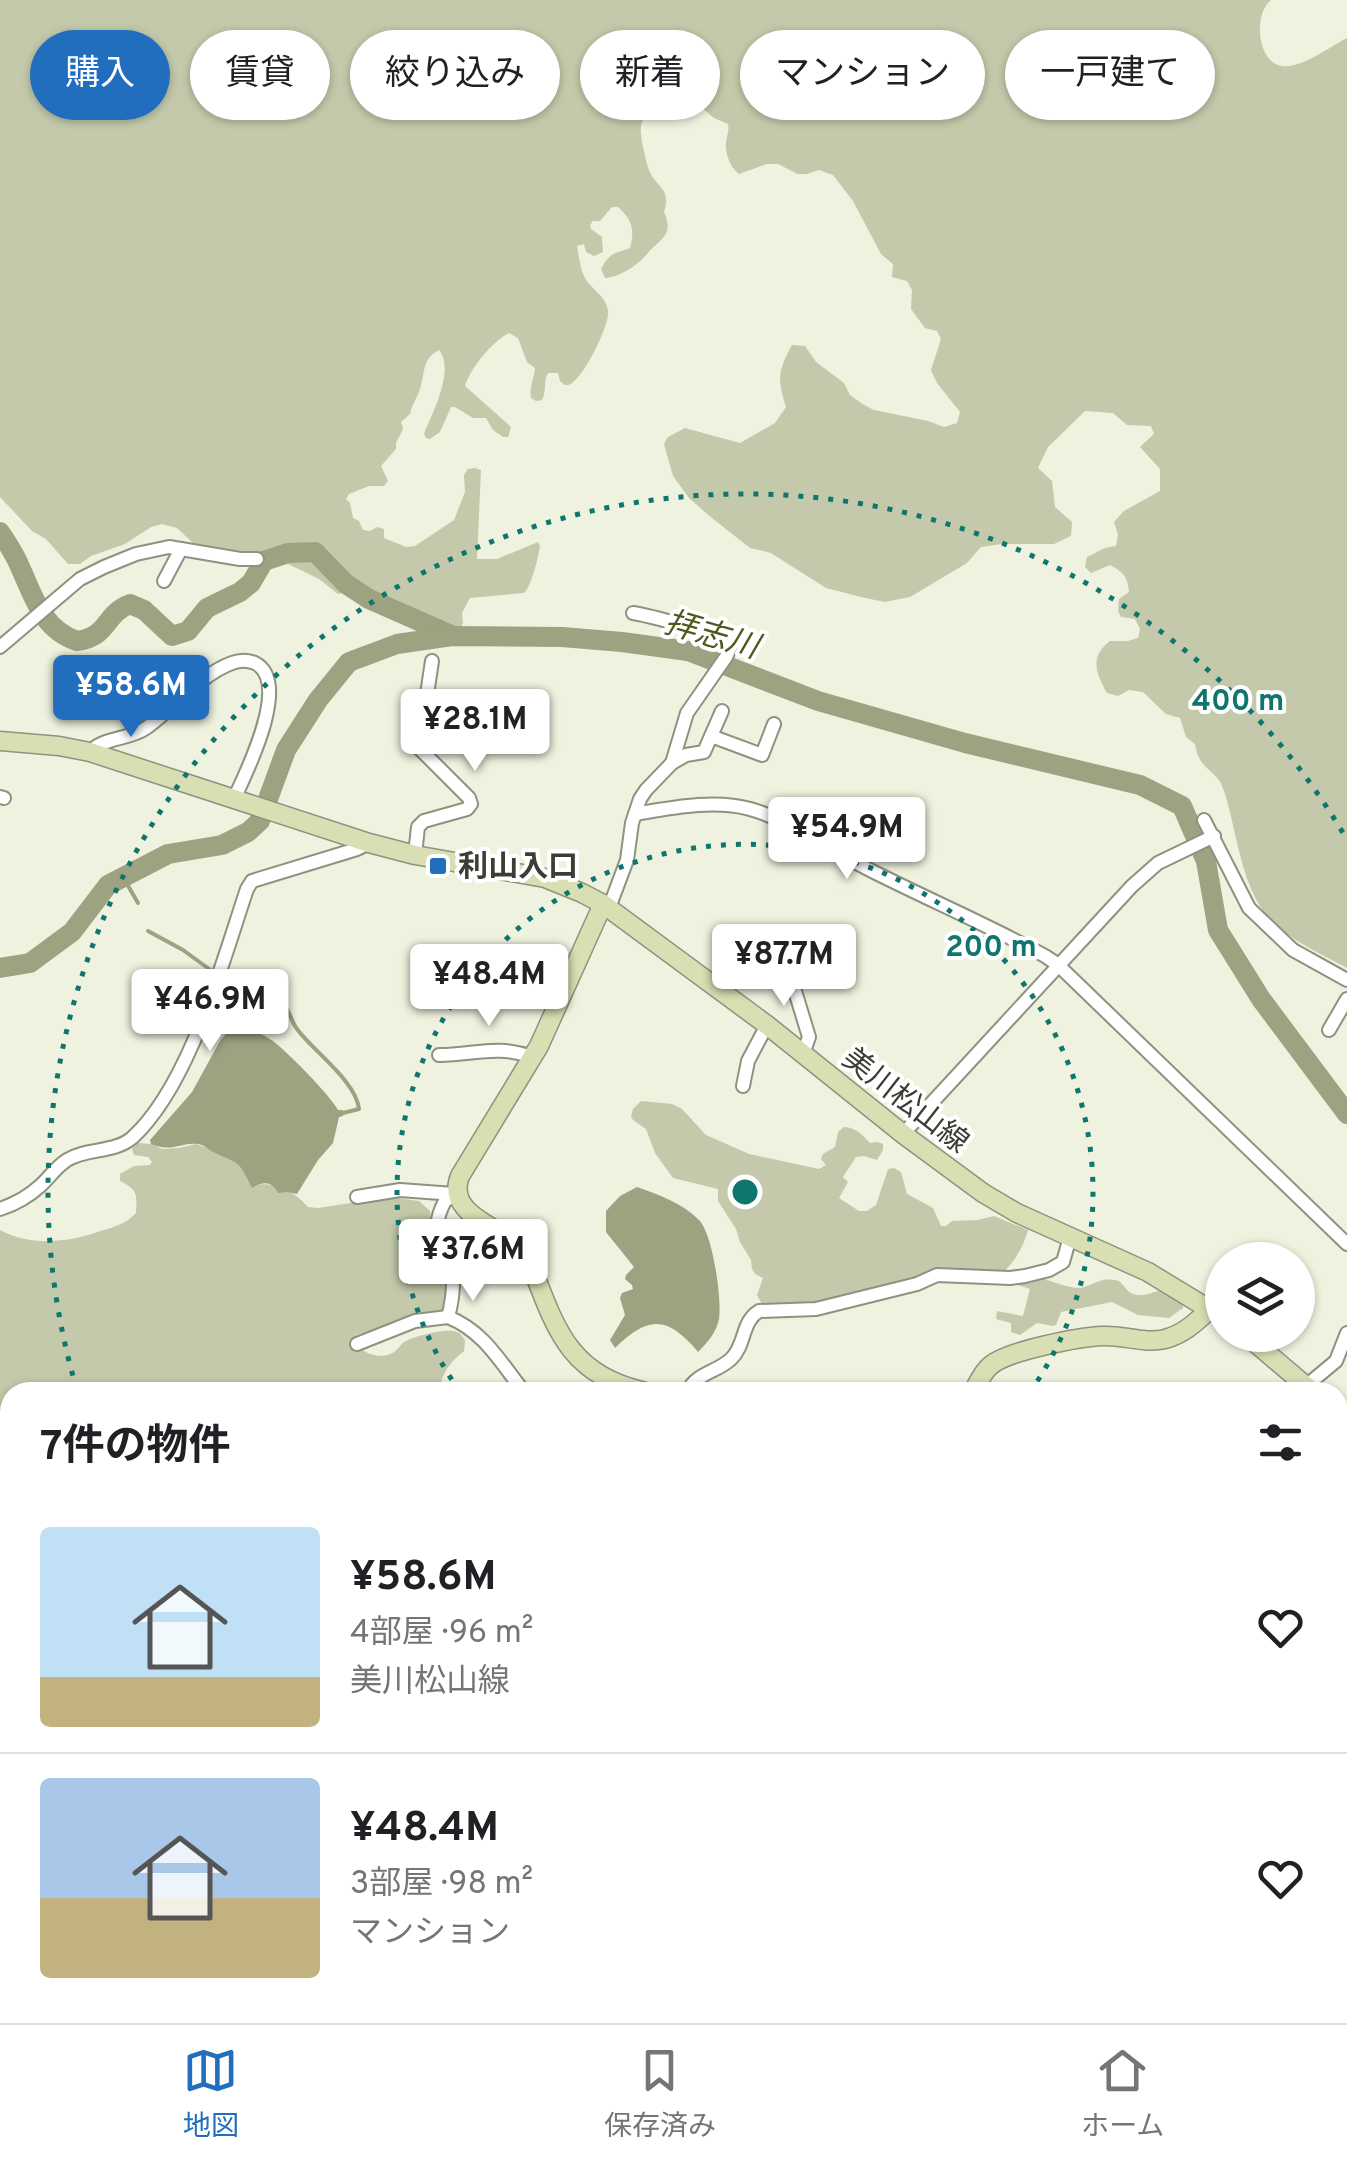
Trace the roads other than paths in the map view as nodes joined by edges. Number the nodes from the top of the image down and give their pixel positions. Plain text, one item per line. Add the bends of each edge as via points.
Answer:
1 (182, 548) junction
2 (257, 558) dead end
3 (164, 581) dead end
4 (634, 613) dead end
5 (0, 646) edge
6 (432, 662) dead end
7 (722, 711) dead end
8 (775, 732) dead end
9 (711, 736) junction
10 (0, 741) edge
11 (90, 752) junction
12 (672, 763) junction
13 (243, 802) junction
14 (635, 814) junction
15 (1204, 820) dead end
16 (1212, 836) junction
17 (369, 843) junction
18 (415, 856) junction
19 (606, 906) junction
20 (1057, 964) junction
21 (1347, 980) edge
22 (721, 990) junction
23 (1347, 1000) edge
24 (1337, 1025) edge
25 (767, 1026) junction
26 (803, 1054) junction
27 (439, 1055) dead end
28 (532, 1056) junction
29 (743, 1086) dead end
30 (903, 1134) junction
31 (456, 1194) junction
32 (357, 1196) dead end
33 (0, 1209) edge
34 (1070, 1237) junction
35 (1347, 1244) edge
36 (1205, 1306) edge
37 (448, 1318) junction
38 (1205, 1319) edge
39 (1347, 1333) edge
40 (357, 1344) dead end
41 (1266, 1352) edge
42 (516, 1382) edge
43 (610, 1382) edge
44 (693, 1382) edge
45 (979, 1382) edge
46 (1302, 1382) edge
47 (1316, 1382) edge

1 - 2 street
1 - 3 street
1 - 5 street via 157,548 104,567
4 - 12 street via 733,641 687,712
6 - 18 street via 419,748 471,804 424,821
7 - 9 street
8 - 9 street via 762,754
9 - 12 street via 704,752
10 - 11 main road, 美川松山線
11 - 13 main road, 美川松山線
11 - 13 street via 145,730 218,670 238,661 257,664 268,702
12 - 14 street via 646,790
13 - 17 main road, 美川松山線
14 - 19 street via 627,860
14 - 20 street via 750,809
15 - 16 street
16 - 20 street via 1158,863
16 - 21 street via 1249,908 1293,950
17 - 18 main road, 美川松山線
17 - 33 street via 252,881 188,1052 151,1114 132,1138 76,1155
18 - 19 main road, 美川松山線 via 535,876
19 - 22 main road, 美川松山線
19 - 28 main road
20 - 30 street
20 - 35 street
22 - 25 main road, 美川松山線
22 - 26 street via 758,968 792,965 810,1037
23 - 24 street
25 - 26 main road, 美川松山線
25 - 29 street
26 - 30 main road, 美川松山線
27 - 28 street via 495,1050
28 - 31 main road via 460,1176
30 - 34 main road, 美川松山線 via 982,1193
31 - 32 street via 400,1190
31 - 37 street via 444,1201 437,1227 453,1277
31 - 43 main road via 466,1211 518,1242 574,1354
34 - 36 main road, 美川松山線
34 - 44 street via 1063,1262 1025,1276 937,1275 816,1309 759,1311 731,1360
37 - 40 street via 415,1321
37 - 42 street via 486,1342
38 - 45 main road via 1162,1340 1101,1336 1002,1357
39 - 47 street via 1336,1361
41 - 46 main road

